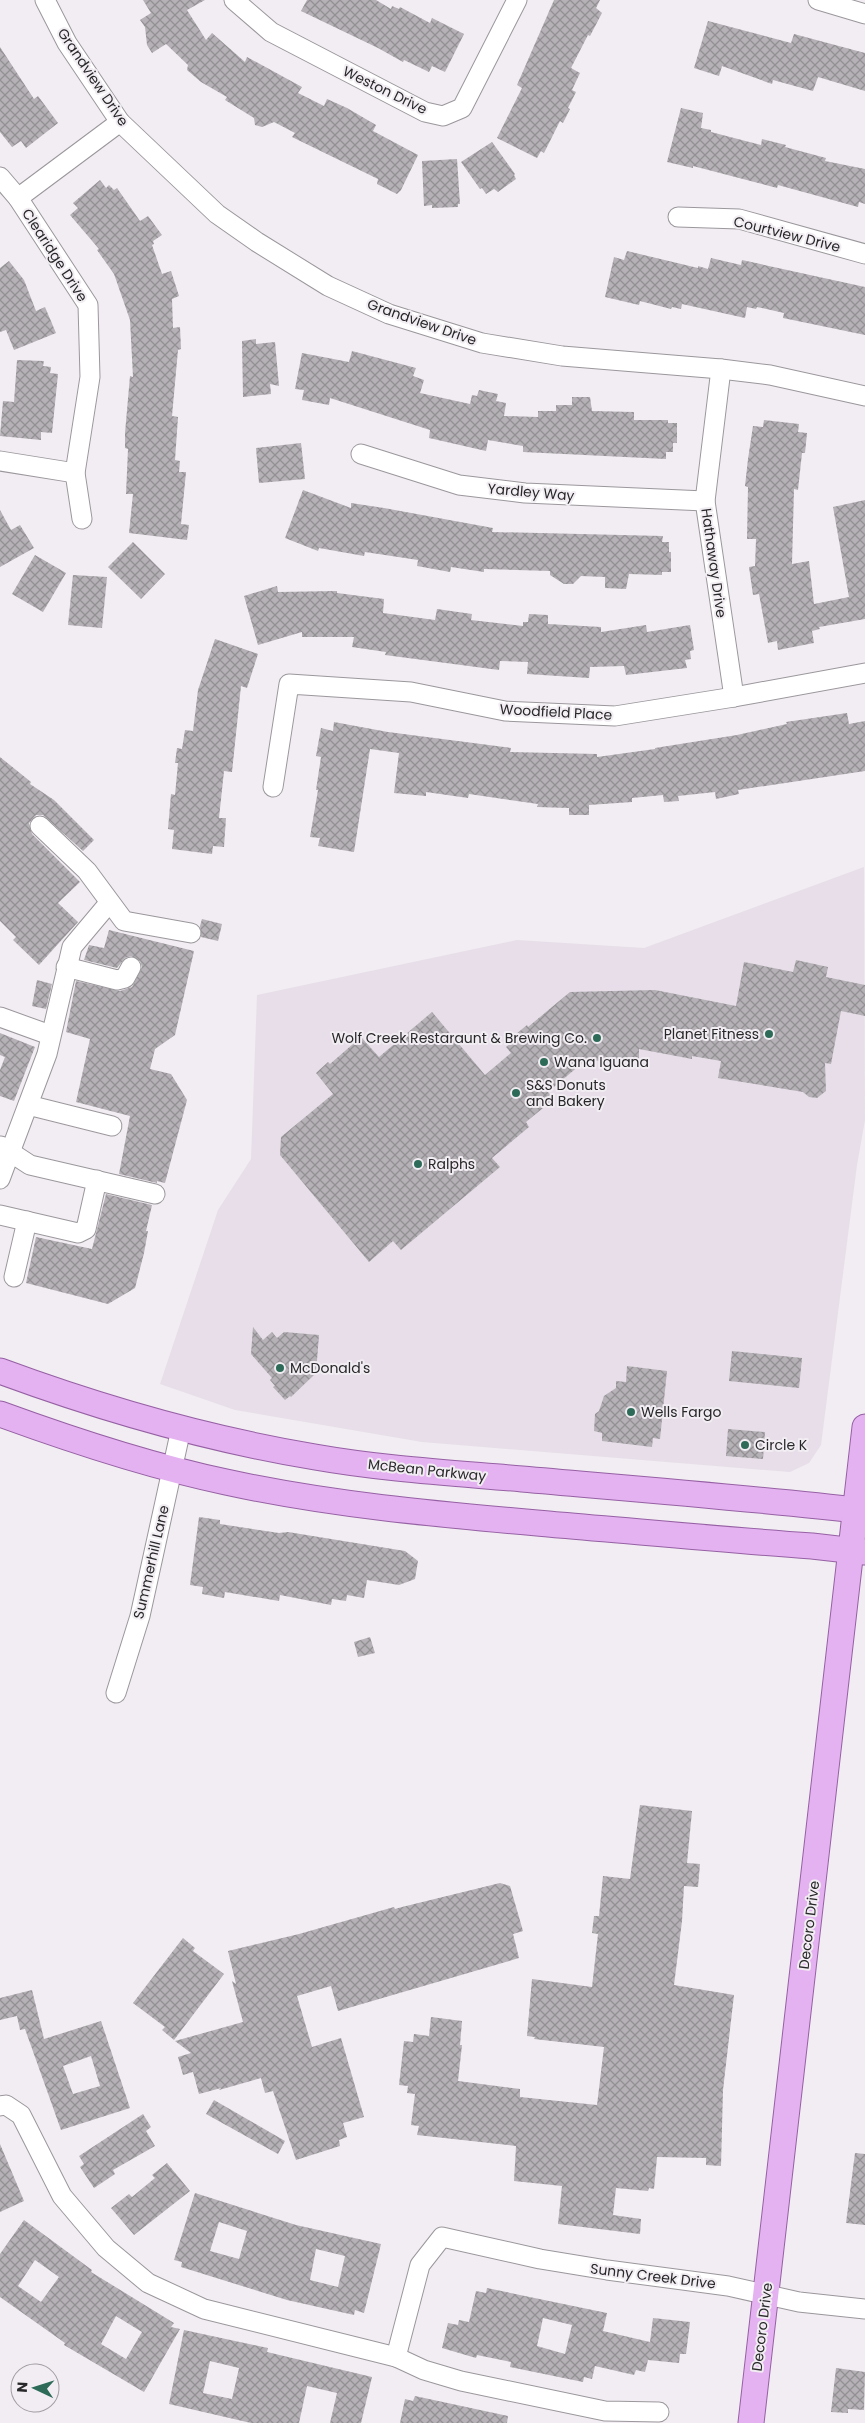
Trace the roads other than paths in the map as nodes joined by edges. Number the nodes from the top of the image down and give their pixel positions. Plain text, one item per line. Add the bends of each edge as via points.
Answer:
1 (45, 0) edge
2 (234, 0) edge
3 (517, 0) edge
4 (818, 0) edge
5 (865, 14) edge
6 (120, 122) junction
7 (0, 177) edge
8 (18, 198) junction
9 (678, 217) dead end
10 (865, 254) edge
11 (721, 369) junction
12 (865, 396) edge
13 (361, 454) dead end
14 (0, 461) edge
15 (74, 473) junction
16 (705, 501) junction
17 (82, 519) dead end
18 (865, 673) edge
19 (734, 697) junction
20 (273, 786) dead end
21 (40, 826) dead end
22 (109, 904) junction
23 (191, 933) dead end
24 (66, 967) junction
25 (131, 967) dead end
26 (0, 1016) edge
27 (50, 1035) junction
28 (28, 1105) junction
29 (112, 1126) dead end
30 (5, 1149) edge
31 (0, 1179) edge
32 (97, 1180) junction
33 (155, 1194) dead end
34 (0, 1215) edge
35 (27, 1221) junction
36 (14, 1277) dead end
37 (0, 1370) edge
38 (0, 1414) edge
39 (865, 1426) edge
40 (181, 1429) junction
41 (172, 1469) junction
42 (860, 1511) edge
43 (858, 1552) edge
44 (116, 1693) dead end
45 (0, 2106) edge
46 (766, 2294) junction
47 (865, 2309) edge
48 (396, 2357) junction
49 (658, 2412) dead end
50 (751, 2423) edge

1 - 6 street, Grandview Drive via 67,43
2 - 3 street, Weston Drive via 271,32 425,112 443,116 462,108
4 - 5 street
6 - 8 street
6 - 11 street, Grandview Drive via 217,214 328,286 389,314 482,343 553,355
7 - 8 street, Clearidge Drive
8 - 15 street, Clearidge Drive via 88,305 90,377
9 - 10 street, Courtview Drive via 739,219
11 - 12 street, Grandview Drive via 780,377
11 - 16 street, Hathaway Drive
13 - 16 street, Yardley Way via 459,485 525,493
14 - 15 street
15 - 17 street, Clearidge Drive
16 - 19 street, Hathaway Drive
18 - 19 street, Woodfield Place
19 - 20 street, Woodfield Place via 615,716 505,711 411,692 289,684
21 - 22 street via 87,871
22 - 23 street via 124,922
22 - 24 street via 72,947
24 - 25 street via 117,980 125,978
24 - 27 street
26 - 27 street
27 - 28 street via 47,1054
28 - 29 street
28 - 30 street
30 - 31 street
30 - 32 street via 30,1165
32 - 33 street
32 - 35 street via 86,1229 78,1233
34 - 35 street
35 - 36 street
37 - 40 main road, McBean Parkway via 106,1408
38 - 41 main road
39 - 42 main road, Decoro Drive
40 - 41 street, Summerhill Lane
40 - 42 main road, McBean Parkway via 258,1447 376,1466
41 - 43 main road via 278,1493 384,1509
41 - 44 street, Summerhill Lane via 140,1616
42 - 43 main road, Decoro Drive
43 - 46 main road, Decoro Drive
45 - 48 street via 6,2105 21,2114 62,2196 106,2248 148,2283 204,2309
46 - 47 street, Sunny Creek Drive via 799,2302
46 - 48 street, Sunny Creek Drive via 540,2259 442,2238 420,2265
46 - 50 main road, Decoro Drive
48 - 49 street via 461,2381 605,2411

